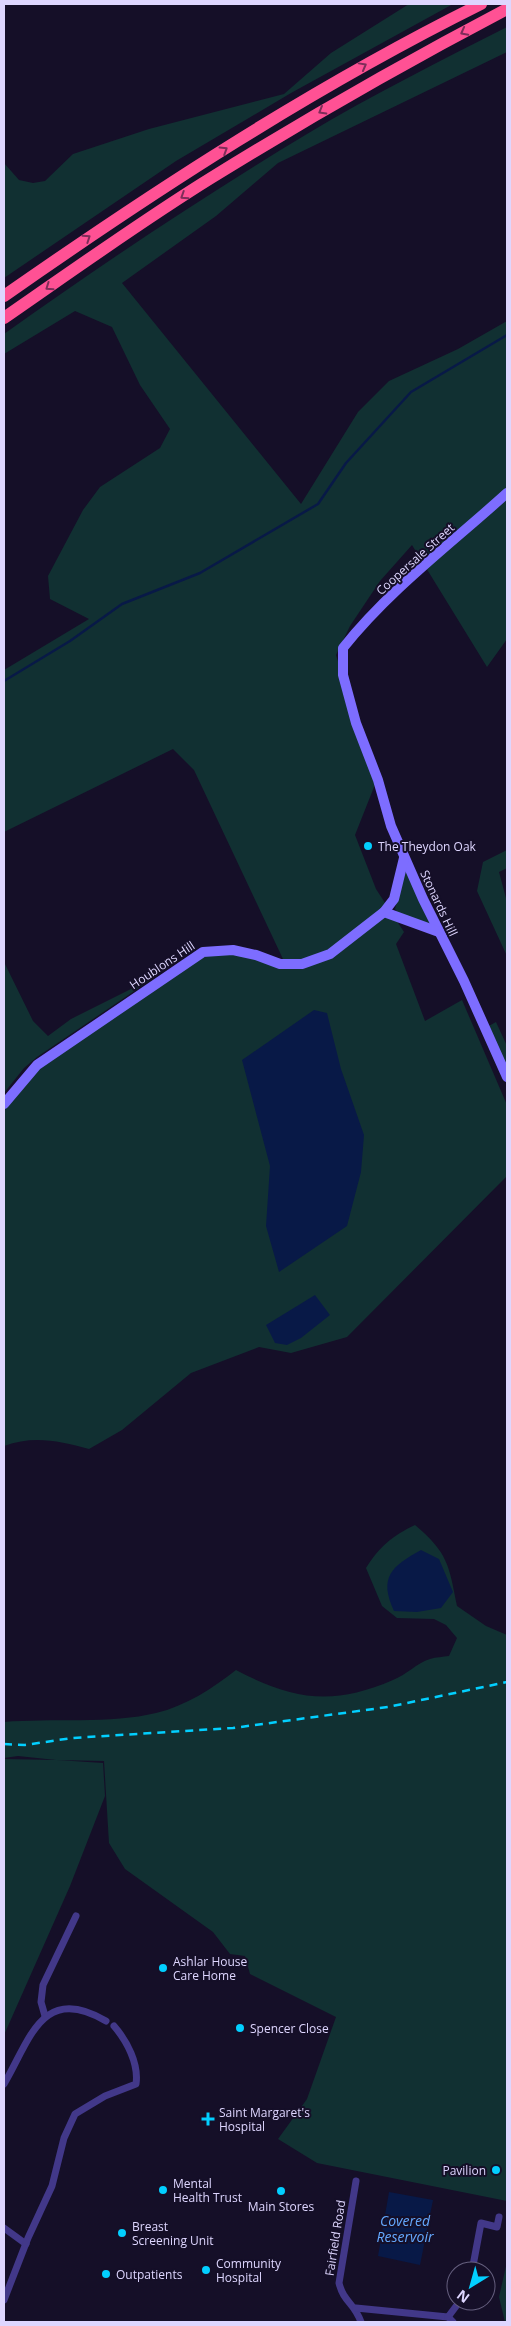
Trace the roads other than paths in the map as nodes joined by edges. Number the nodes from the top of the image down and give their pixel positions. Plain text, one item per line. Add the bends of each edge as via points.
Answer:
1 (481, 4) edge
2 (507, 9) edge
3 (4, 296) edge
4 (4, 318) edge
5 (507, 493) edge
6 (343, 648) joint
7 (404, 858) junction
8 (384, 912) junction
9 (439, 932) junction
10 (507, 1078) edge
11 (4, 1104) edge
12 (76, 1916) dead end
13 (45, 2016) junction
14 (106, 2021) dead end
15 (114, 2026) dead end
16 (4, 2084) edge
17 (356, 2181) dead end
18 (499, 2217) dead end
19 (4, 2228) edge
20 (26, 2244) junction
21 (474, 2261) edge
22 (4, 2301) edge
23 (356, 2308) junction
24 (450, 2320) edge
25 (360, 2322) edge

3 -> 1 highway via 89,236 287,110
2 -> 4 highway via 320,112 210,179
5 - 6 street, Coopersale Street via 364,622
6 - 7 street, Stonards Hill via 343,675 356,723
7 - 8 street, Houblons Hill via 394,899
7 - 9 street, Stonards Hill
8 - 9 street
8 - 11 street, Houblons Hill via 330,954 302,964 280,964 256,954 233,950 203,952 37,1065
9 - 10 street, Stonards Hill
12 - 13 street via 44,1985 41,2002
13 - 14 street via 67,2007 78,2008
13 - 16 street via 31,2032
15 - 20 street via 124,2038 131,2056 136,2084 104,2096 75,2114 64,2138 55,2180
17 - 23 street, Fairfield Road via 339,2282 343,2297
18 - 21 street via 496,2226 481,2223
19 - 20 street
20 - 22 street
23 - 24 street
23 - 25 street, Fairfield Road

